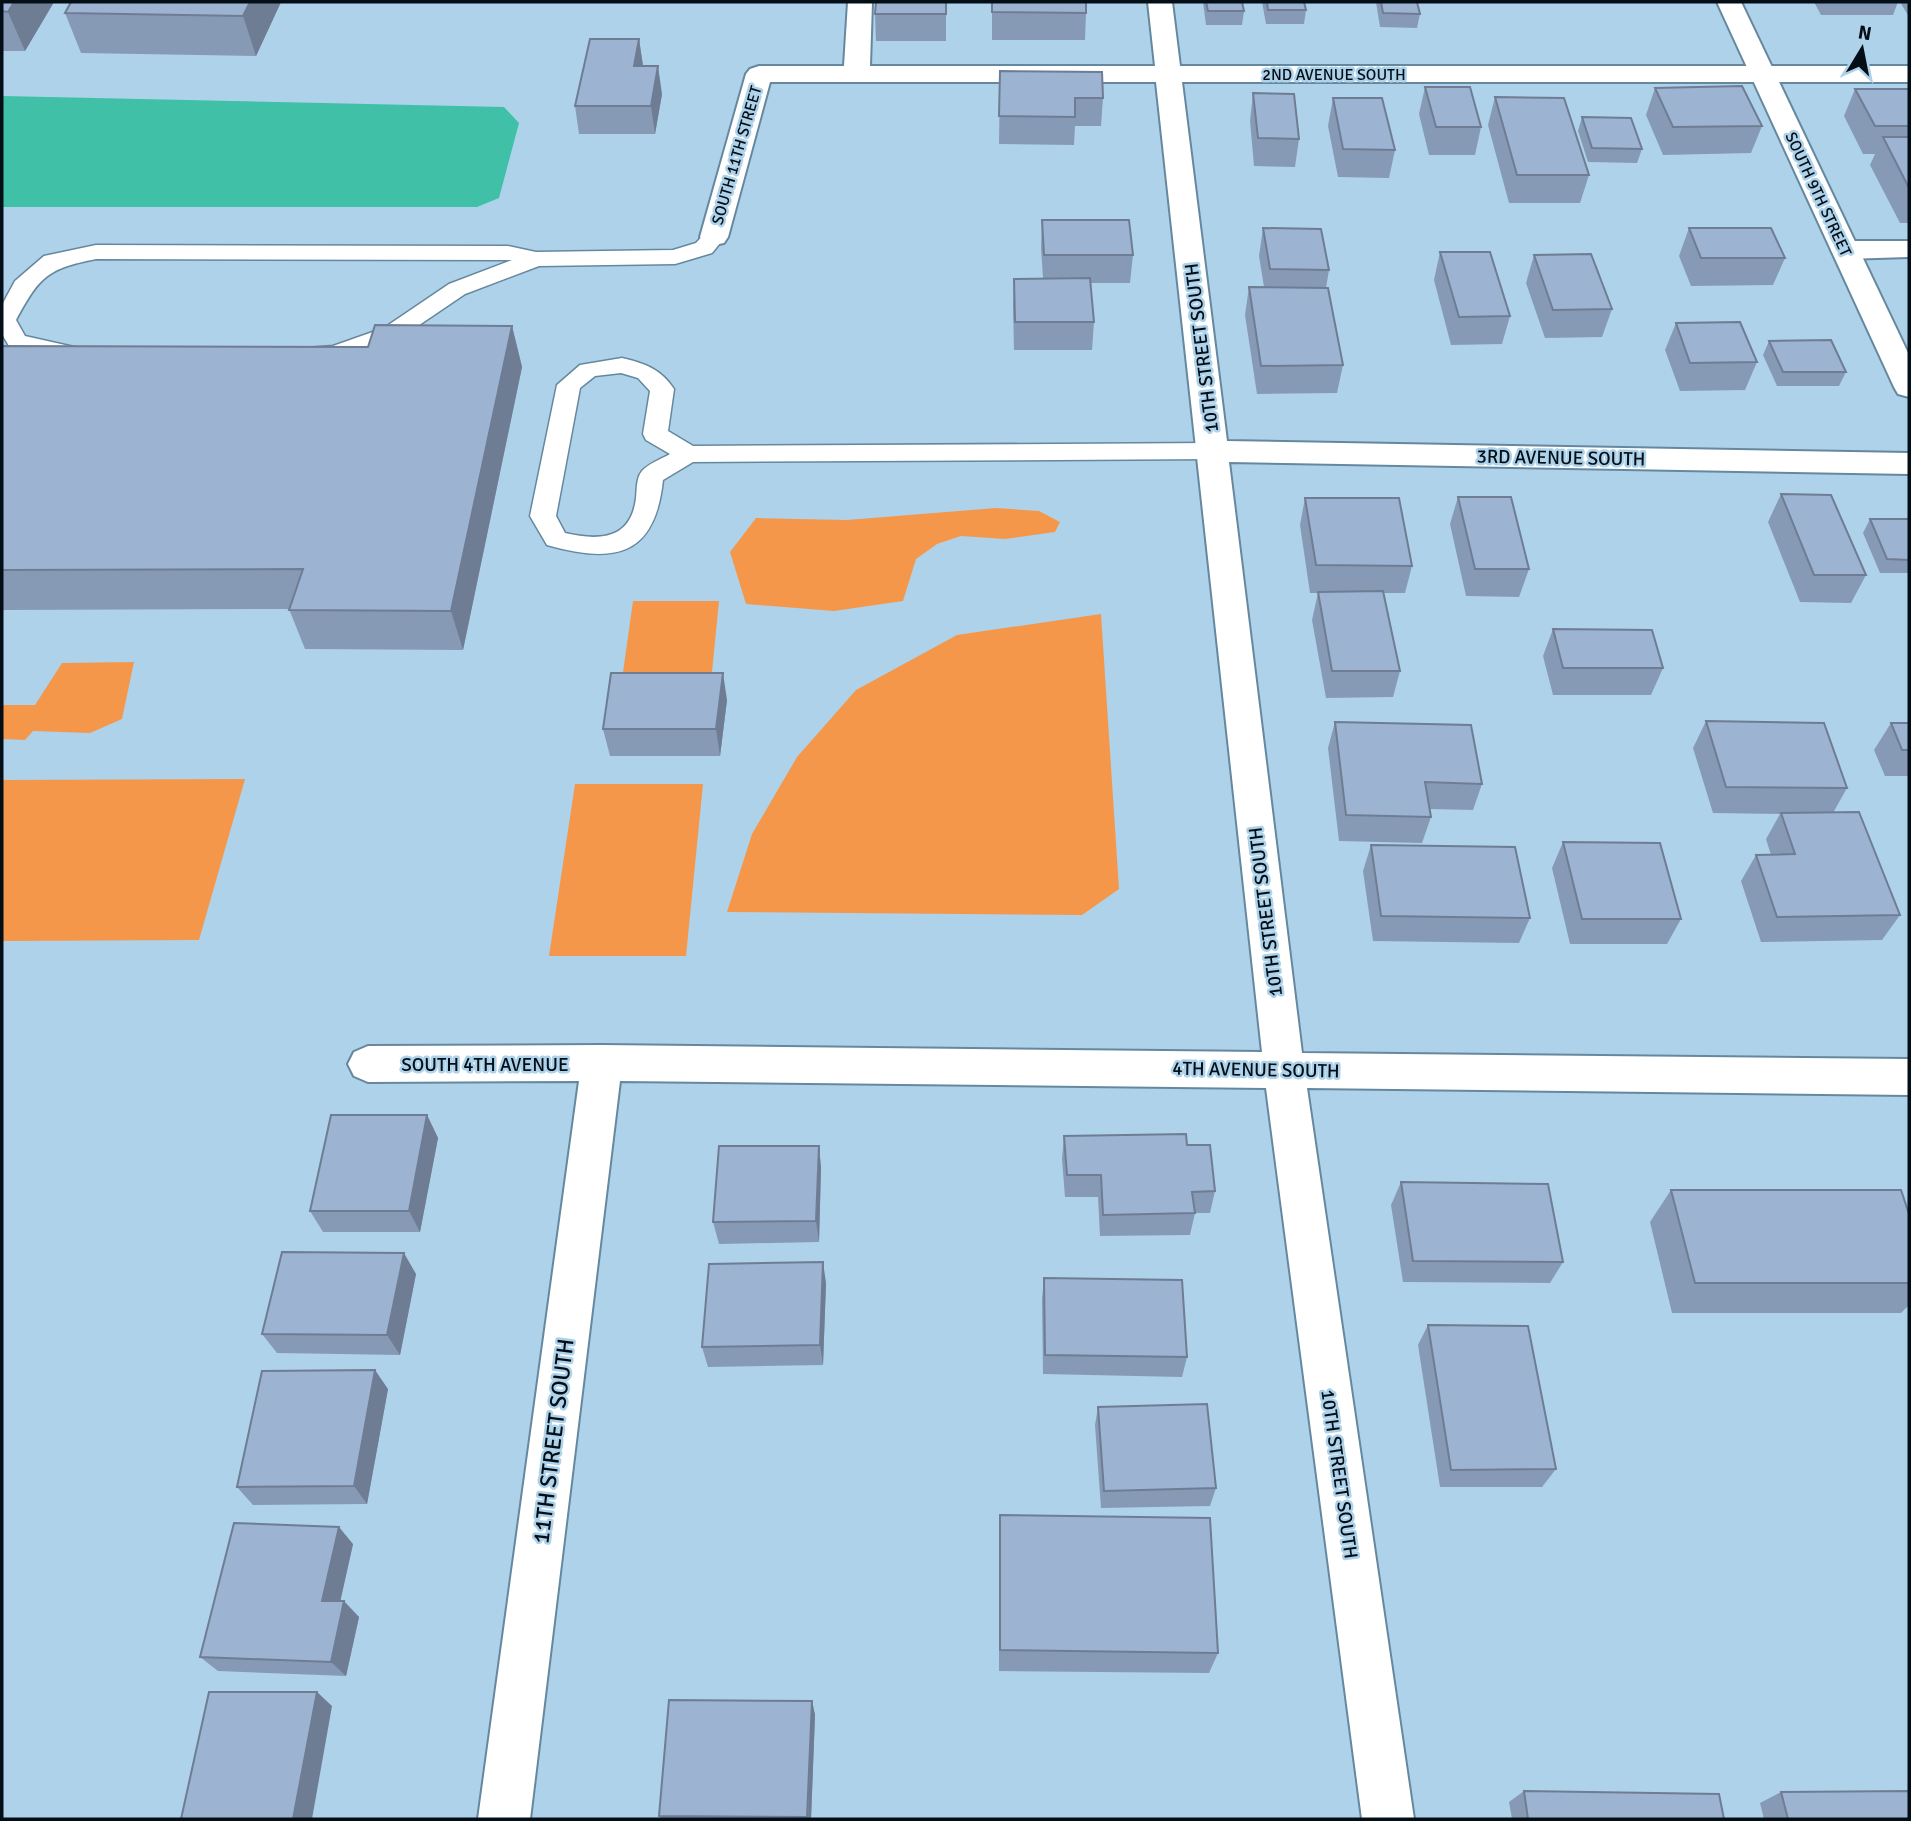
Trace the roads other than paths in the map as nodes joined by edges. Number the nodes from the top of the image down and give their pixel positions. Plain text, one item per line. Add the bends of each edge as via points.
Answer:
1 (860, 2) edge
2 (1160, 2) edge
3 (1729, 2) edge
4 (759, 74) joint
5 (857, 74) junction
6 (1169, 74) junction
7 (1909, 74) edge
8 (1762, 75) junction
9 (714, 237) joint
10 (1909, 249) edge
11 (1845, 250) junction
12 (536, 259) junction
13 (295, 353) edge
14 (94, 354) edge
15 (1909, 387) edge
16 (1213, 451) junction
17 (688, 454) junction
18 (1909, 463) edge
19 (602, 1063) junction
20 (368, 1064) dead end
21 (1284, 1070) junction
22 (1909, 1077) edge
23 (504, 1819) edge
24 (1388, 1819) edge

1 - 5 street
2 - 6 street, 10TH STREET SOUTH
3 - 8 street, SOUTH 9TH STREET
4 - 5 street, 2ND AVENUE SOUTH
4 - 9 street, SOUTH 11TH STREET
5 - 6 street, 2ND AVENUE SOUTH
6 - 8 street, 2ND AVENUE SOUTH
6 - 16 street, 10TH STREET SOUTH
7 - 8 street, 2ND AVENUE SOUTH
8 - 11 street, SOUTH 9TH STREET
9 - 12 lane via 704,248 676,257
10 - 11 street
11 - 15 street, SOUTH 9TH STREET
12 - 13 lane via 457,289 392,334 335,353
12 - 14 lane via 508,254 96,252 52,261 23,286 5,320 17,341 68,355
16 - 17 lane
16 - 18 street, 3RD AVENUE SOUTH
16 - 21 street, 10TH STREET SOUTH
17 - 17 lane via 656,433 662,389 646,373 622,365 588,370 569,385 543,516 556,539 587,548 620,543 644,518 651,476
19 - 20 street, SOUTH 4TH AVENUE
19 - 21 street, 4TH AVENUE SOUTH
19 - 23 street, 11TH STREET SOUTH
21 - 22 street, 4TH AVENUE SOUTH
21 - 24 street, 10TH STREET SOUTH

